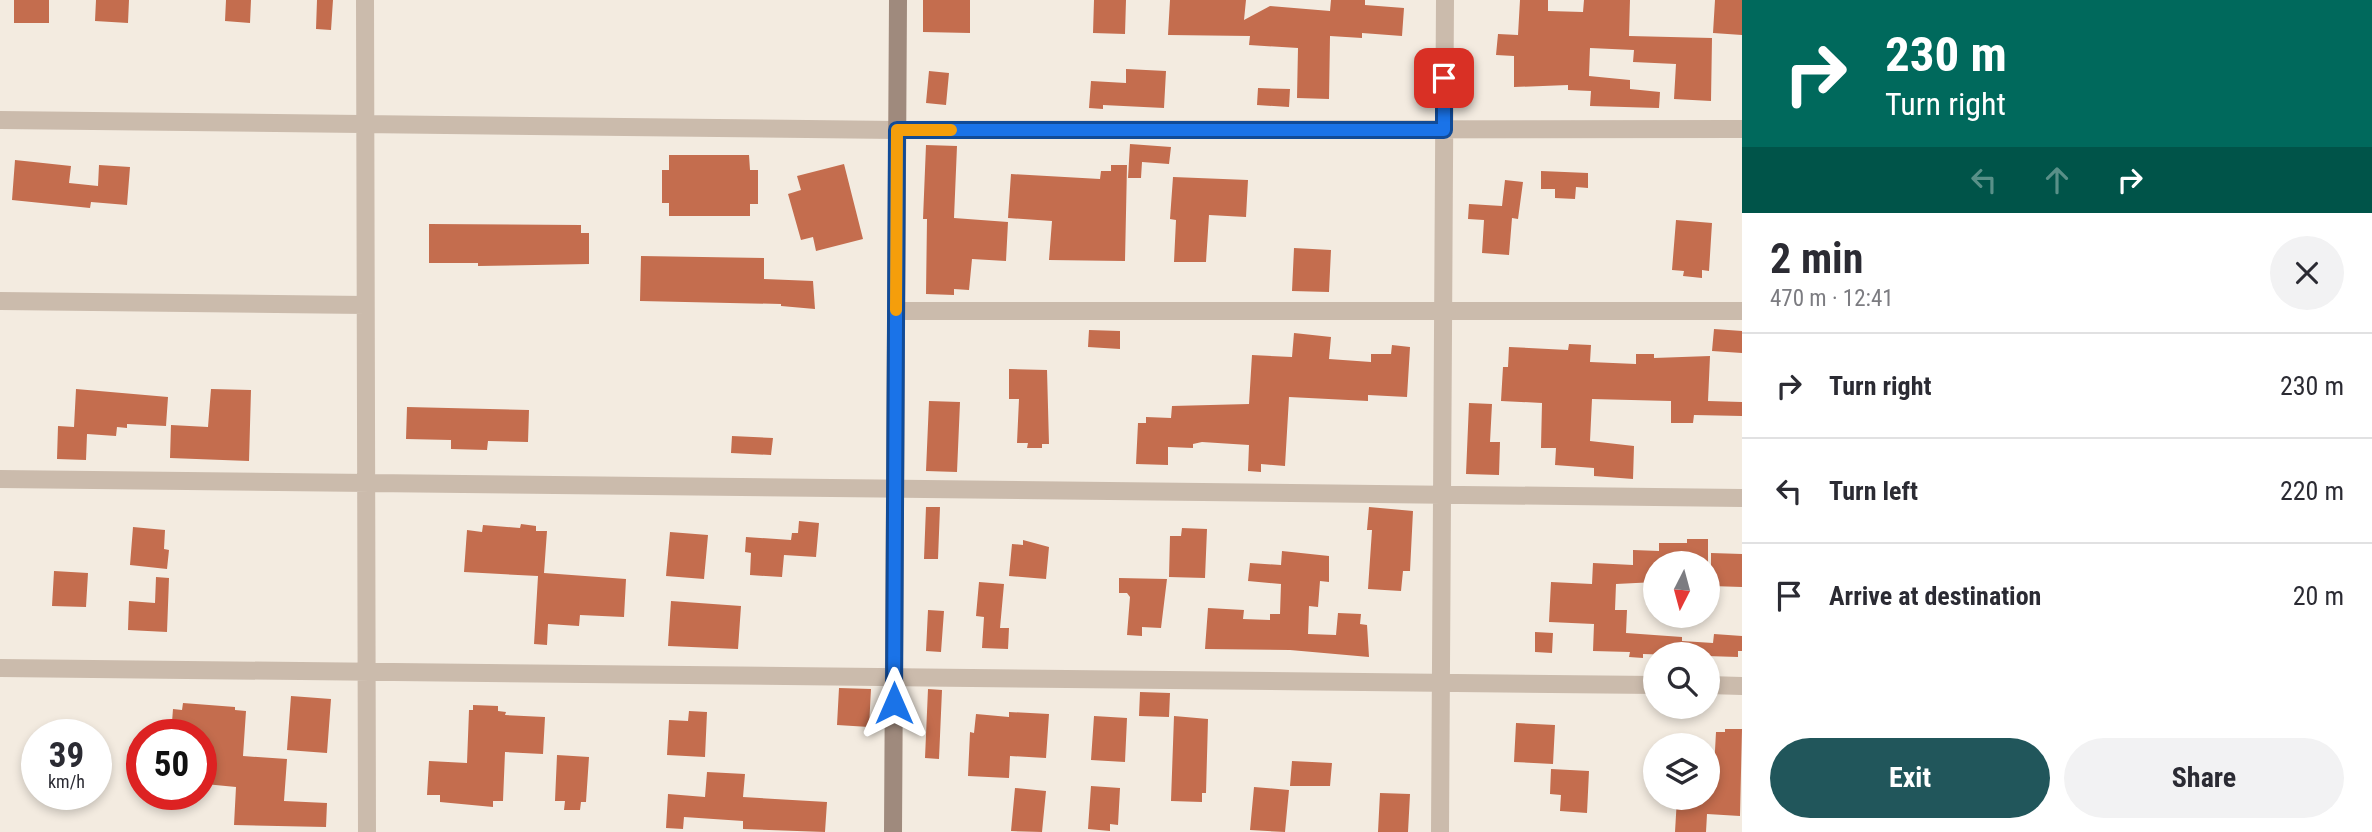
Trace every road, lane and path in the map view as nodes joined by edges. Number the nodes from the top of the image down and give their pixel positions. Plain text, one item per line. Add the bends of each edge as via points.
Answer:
1 (365, 0) edge
2 (898, 0) edge
3 (1445, 0) edge
4 (0, 120) edge
5 (365, 124) junction
6 (897, 130) junction
7 (1444, 130) junction
8 (1742, 130) edge
9 (0, 301) edge
10 (365, 305) junction
11 (896, 311) junction
12 (1443, 311) junction
13 (1742, 311) edge
14 (0, 479) edge
15 (366, 484) junction
16 (895, 489) junction
17 (1442, 495) junction
18 (1742, 498) edge
19 (0, 668) edge
20 (366, 671) junction
21 (894, 677) junction
22 (1441, 682) junction
23 (1643, 685) edge
24 (1720, 685) edge
25 (1742, 686) edge
26 (367, 832) edge
27 (893, 832) edge
28 (1440, 832) edge

1 - 5 street
2 - 6 main road
3 - 7 street
4 - 5 street
5 - 6 street
5 - 10 street
6 - 7 street
6 - 11 main road
7 - 8 street
7 - 12 street
9 - 10 street
10 - 15 street
11 - 12 street
11 - 16 main road
12 - 13 street
12 - 17 street
14 - 15 street
15 - 16 street
15 - 20 street
16 - 17 street
16 - 21 main road
17 - 18 street
17 - 22 street
19 - 20 street
20 - 21 street
20 - 26 street
21 - 22 street
21 - 27 main road
22 - 23 street
22 - 28 street
24 - 25 street

